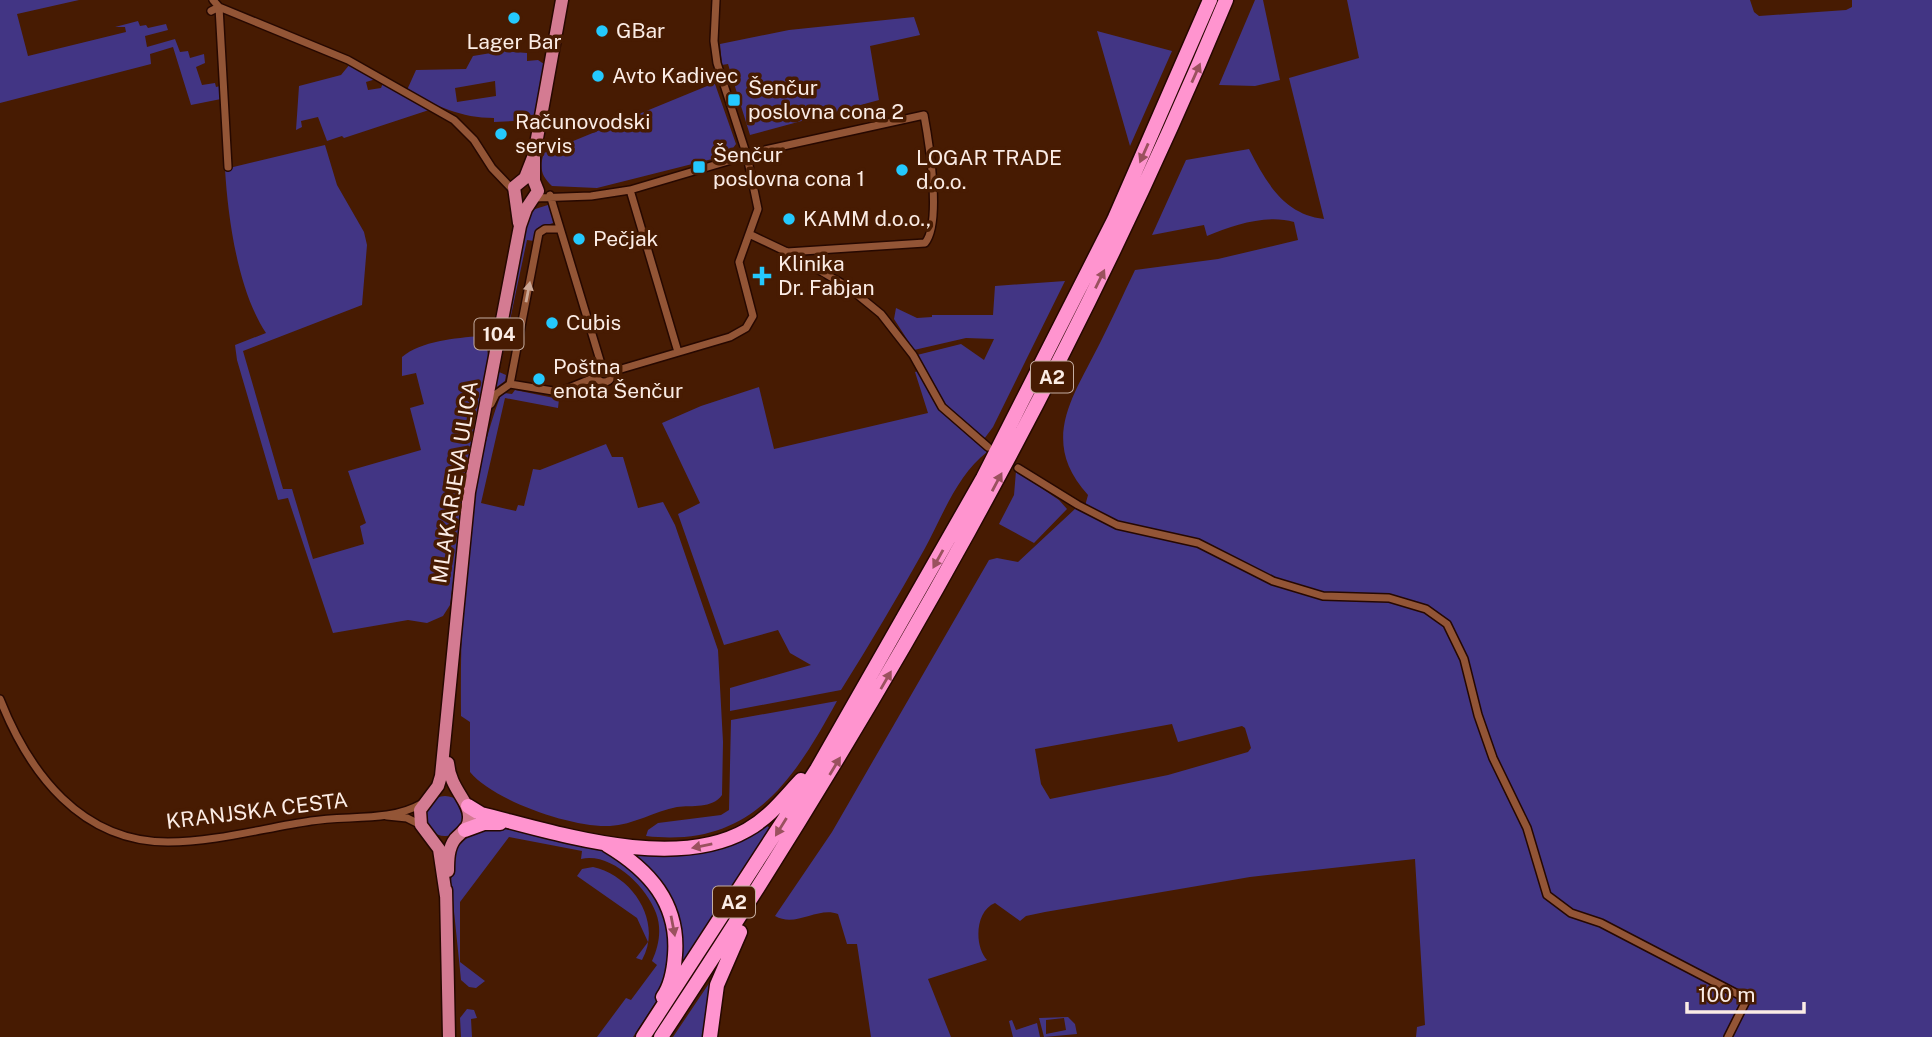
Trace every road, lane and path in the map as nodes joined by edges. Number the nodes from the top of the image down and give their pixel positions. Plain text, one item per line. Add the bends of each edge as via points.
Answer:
1 (562, 0) edge
2 (716, 0) edge
3 (1210, 0) edge
4 (1226, 0) edge
5 (216, 3) edge
6 (211, 11) dead end
7 (747, 156) junction
8 (228, 167) dead end
9 (526, 190) junction
10 (630, 190) junction
11 (552, 196) junction
12 (559, 229) junction
13 (749, 234) junction
14 (788, 252) junction
15 (678, 352) junction
16 (602, 367) junction
17 (611, 372) junction
18 (596, 377) junction
19 (510, 384) junction
20 (477, 441) junction
21 (988, 447) dead end
22 (1018, 468) dead end
23 (0, 699) edge
24 (446, 745) junction
25 (817, 769) junction
26 (433, 793) junction
27 (458, 794) junction
28 (423, 804) junction
29 (468, 806) junction
30 (376, 815) junction
31 (515, 823) junction
32 (421, 825) junction
33 (460, 834) junction
34 (431, 836) junction
35 (599, 841) junction
36 (446, 896) junction
37 (747, 907) junction
38 (650, 1035) edge
39 (449, 1037) edge
40 (710, 1037) edge
41 (1728, 1037) edge

1 - 9 main road
2 - 7 street via 717,63
3 -> 25 highway, A2 via 1114,220 1032,385
37 -> 4 highway, A2 via 917,627 1047,388 1126,226
5 - 6 street
5 - 8 street
5 - 9 street via 348,60 454,120 499,174
7 - 10 street
7 - 13 street via 758,209
7 - 14 street via 924,115 933,215 931,236 925,243
9 - 11 street
9 - 20 main road, MLAKARJEVA ULICA / 104
10 - 11 street
10 - 15 street
11 - 12 street
12 - 16 street
19 -> 12 street via 539,233
13 - 14 street
13 - 15 street via 739,262 753,316 747,328
14 - 21 street via 848,287 881,314 913,355 942,407
15 - 17 street
16 - 17 street
16 - 18 street
17 - 18 street via 606,382
18 - 19 street via 559,392
19 - 20 street via 493,399
20 - 24 main road, MLAKARJEVA ULICA / 104 via 462,551
22 - 41 street via 1117,525 1198,543 1273,581 1323,596 1389,598 1426,609 1447,624 1464,659 1493,758 1527,828 1547,895 1570,913 1601,923 1746,999
23 - 30 street, KRANJSKA CESTA via 22,747 46,783 77,812 117,833 154,841 193,841
24 - 26 main road, 104 via 442,776
24 - 27 main road, 104 via 451,781
25 -> 35 highway via 759,822 719,842 674,849
25 -> 38 highway, A2
26 - 27 main road
26 - 28 main road, 104
27 - 29 main road, 104
28 - 30 street
28 - 32 main road
29 - 31 highway
29 - 33 main road via 469,823
30 - 32 street via 407,818
31 - 33 highway via 484,823
31 - 35 highway
32 - 34 main road
33 - 34 main road via 438,840
33 - 36 main road via 449,857
34 - 36 main road via 439,849
35 -> 38 highway via 651,877 666,901 676,931 672,972 666,993 652,1012
36 - 39 main road
37 - 38 highway, A2
37 - 40 highway via 717,985

